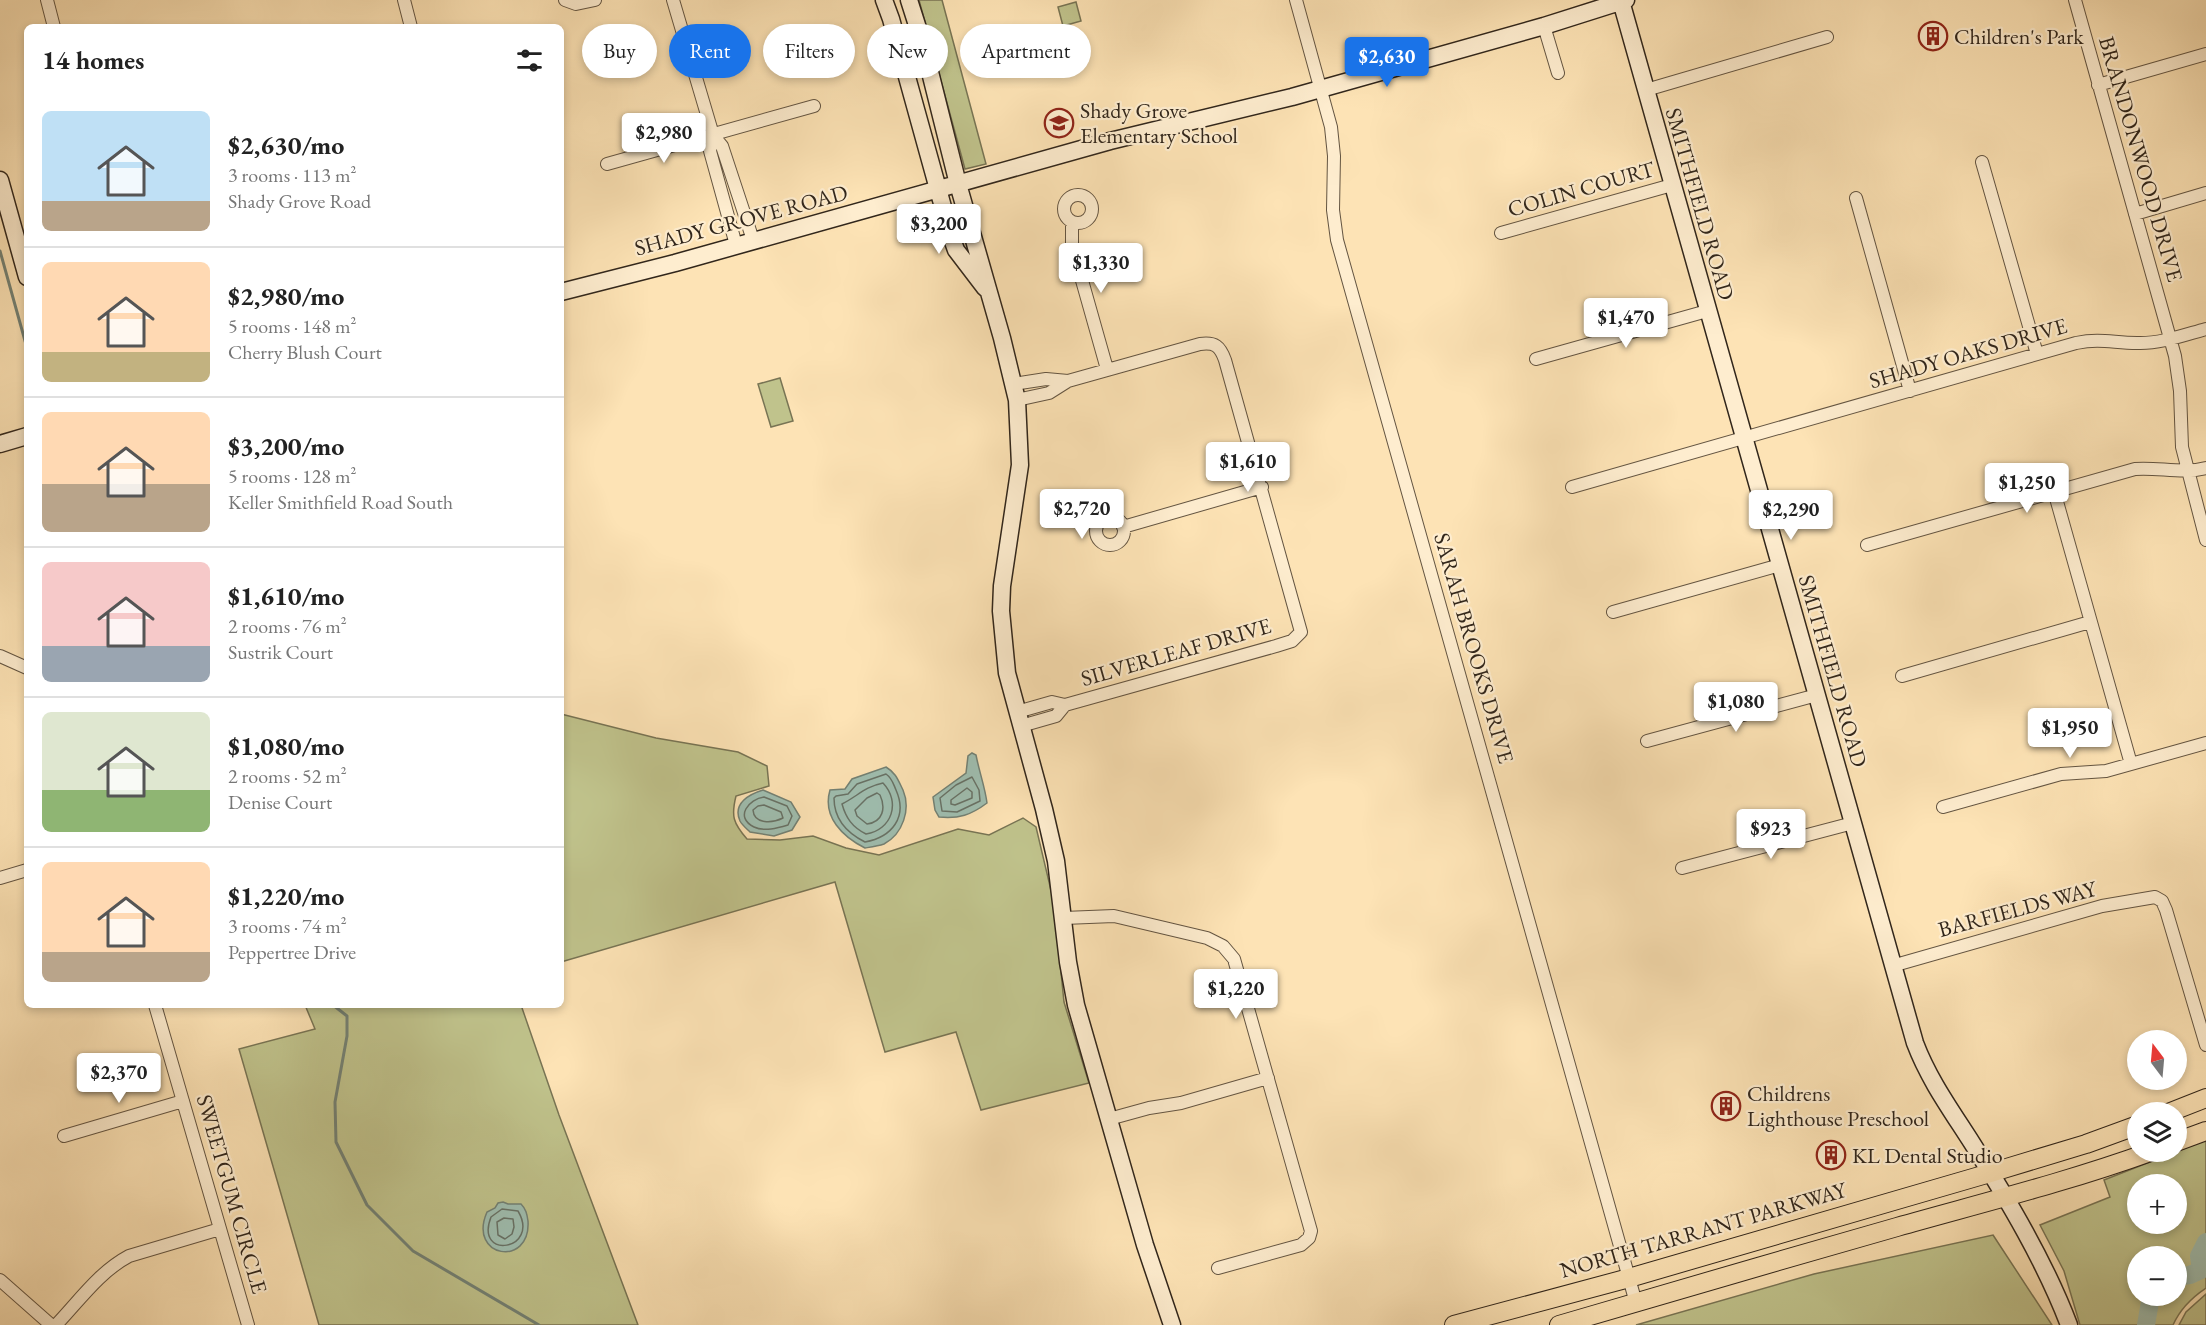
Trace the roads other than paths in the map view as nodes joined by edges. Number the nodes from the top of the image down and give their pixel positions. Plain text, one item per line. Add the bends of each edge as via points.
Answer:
1 (47, 0) edge
2 (404, 0) edge
3 (595, 0) edge
4 (674, 0) edge
5 (884, 0) edge
6 (909, 0) edge
7 (1296, 0) edge
8 (1622, 0) edge
9 (2075, 0) edge
10 (566, 1) edge
11 (53, 24) edge
12 (410, 24) edge
13 (1544, 26) junction
14 (1827, 37) dead end
15 (2206, 54) edge
16 (1558, 73) dead end
17 (2098, 85) junction
18 (1322, 88) junction
19 (1646, 90) junction
20 (814, 106) dead end
21 (713, 135) junction
22 (1982, 162) dead end
23 (608, 164) dead end
24 (0, 180) edge
25 (958, 184) junction
26 (1672, 185) junction
27 (939, 190) junction
28 (2206, 193) edge
29 (1856, 198) dead end
30 (2135, 214) junction
31 (1072, 222) dead end
32 (1501, 233) dead end
33 (753, 240) junction
34 (736, 245) junction
35 (24, 266) edge
36 (564, 291) edge
37 (990, 297) junction
38 (1707, 311) junction
39 (2206, 329) edge
40 (2170, 339) junction
41 (2037, 354) junction
42 (1536, 359) dead end
43 (1107, 369) junction
44 (1910, 391) junction
45 (1015, 392) junction
46 (24, 437) edge
47 (1744, 439) junction
48 (0, 444) edge
49 (2206, 468) edge
50 (2187, 471) junction
51 (1262, 487) junction
52 (1572, 487) dead end
53 (2054, 491) junction
54 (1123, 527) dead end
55 (2206, 540) edge
56 (1867, 545) dead end
57 (1780, 565) junction
58 (1613, 612) dead end
59 (2090, 622) junction
60 (0, 656) edge
61 (24, 667) edge
62 (1902, 675) dead end
63 (1817, 695) junction
64 (1019, 719) junction
65 (1647, 741) dead end
66 (2206, 743) edge
67 (2132, 764) junction
68 (1943, 807) dead end
69 (1853, 823) junction
70 (1682, 868) dead end
71 (24, 871) edge
72 (0, 878) edge
73 (1064, 918) junction
74 (1892, 966) junction
75 (156, 1008) edge
76 (2206, 1045) edge
77 (1268, 1078) junction
78 (2206, 1098) edge
79 (183, 1101) junction
80 (2187, 1106) edge
81 (1109, 1119) junction
82 (2127, 1129) edge
83 (2206, 1131) edge
84 (64, 1136) dead end
85 (2187, 1138) edge
86 (2127, 1160) edge
87 (1990, 1173) junction
88 (2005, 1198) junction
89 (220, 1229) junction
90 (1218, 1268) dead end
91 (1629, 1278) junction
92 (0, 1280) edge
93 (1636, 1303) junction
94 (51, 1325) edge
95 (56, 1325) edge
96 (248, 1325) edge
97 (1172, 1325) edge
98 (1454, 1325) edge
99 (1559, 1325) edge
100 (2069, 1325) edge

1 - 11 street
2 - 12 street
3 - 10 street via 576,4
4 - 21 street
5 - 27 main road
6 - 25 main road
7 - 18 street, SARAH BROOKS DRIVE
8 - 13 main road, SHADY GROVE ROAD
8 - 19 main road, SMITHFIELD ROAD
9 - 17 street, BRANDONWOOD DRIVE
13 - 16 street
13 - 18 main road, SHADY GROVE ROAD
14 - 19 street
15 - 17 street
17 - 30 street, BRANDONWOOD DRIVE
18 - 25 main road, SHADY GROVE ROAD
18 - 91 street, SARAH BROOKS DRIVE via 1334,146 1333,210 1337,240
19 - 26 main road, SMITHFIELD ROAD
20 - 21 street
21 - 23 street
21 - 33 street via 722,146
21 - 34 street via 710,151
22 - 41 street
24 - 35 main road
25 - 27 main road, SHADY GROVE ROAD
25 - 37 main road
26 - 32 street, COLIN COURT
26 - 38 main road, SMITHFIELD ROAD
27 - 33 main road, SHADY GROVE ROAD
27 - 37 main road via 956,250
28 - 30 street
29 - 44 street
30 - 40 street, BRANDONWOOD DRIVE
31 - 43 street via 1072,245
33 - 34 main road, SHADY GROVE ROAD
34 - 36 main road, SHADY GROVE ROAD
37 - 45 main road
38 - 42 street
38 - 47 main road, SMITHFIELD ROAD
39 - 40 street, SHADY OAKS DRIVE
40 - 41 street, SHADY OAKS DRIVE via 2138,344 2092,340
40 - 50 street, BRANDONWOOD DRIVE via 2178,372
41 - 44 street, SHADY OAKS DRIVE
43 - 45 street via 1068,381 1046,379
43 - 51 street via 1214,343 1222,351
44 - 47 street, SHADY OAKS DRIVE
45 - 64 main road via 1020,465 1001,611 1007,673
46 - 48 main road
47 - 52 street, SHADY OAKS DRIVE
47 - 57 main road, SMITHFIELD ROAD
49 - 50 street
50 - 53 street via 2134,469
50 - 55 street, BRANDONWOOD DRIVE
51 - 54 street
51 - 64 street, SILVERLEAF DRIVE via 1300,623 1297,638 1065,705 1052,702
53 - 56 street
53 - 59 street
57 - 58 street
57 - 63 main road, SMITHFIELD ROAD
59 - 62 street
59 - 67 street
60 - 61 street
63 - 65 street
63 - 69 main road, SMITHFIELD ROAD
64 - 73 main road via 1053,851
66 - 67 street
67 - 68 street via 2106,771 2061,774
69 - 70 street
69 - 74 main road, SMITHFIELD ROAD
71 - 72 street
73 - 77 street via 1114,916 1207,938 1223,946 1236,965
73 - 81 main road via 1076,1005
74 - 76 street, BARFIELDS WAY via 2102,906 2155,897 2166,910
74 - 87 main road, SMITHFIELD ROAD via 1926,1070
75 - 79 street, SWEETGUM CIRCLE
77 - 81 street
77 - 90 street via 1310,1233 1305,1242
78 - 80 main road
79 - 84 street
79 - 89 street, SWEETGUM CIRCLE
81 - 97 main road
82 - 87 main road, NORTH TARRANT PARKWAY
83 - 85 main road
86 - 88 main road
87 - 88 main road, SMITHFIELD ROAD
87 - 91 main road, NORTH TARRANT PARKWAY
88 - 93 main road
88 - 100 main road, SMITHFIELD ROAD via 2042,1263
89 - 95 street via 129,1256 105,1272
89 - 96 street, SWEETGUM CIRCLE
91 - 93 street, SARAH BROOKS DRIVE
91 - 98 main road, NORTH TARRANT PARKWAY
92 - 94 street
93 - 99 main road

